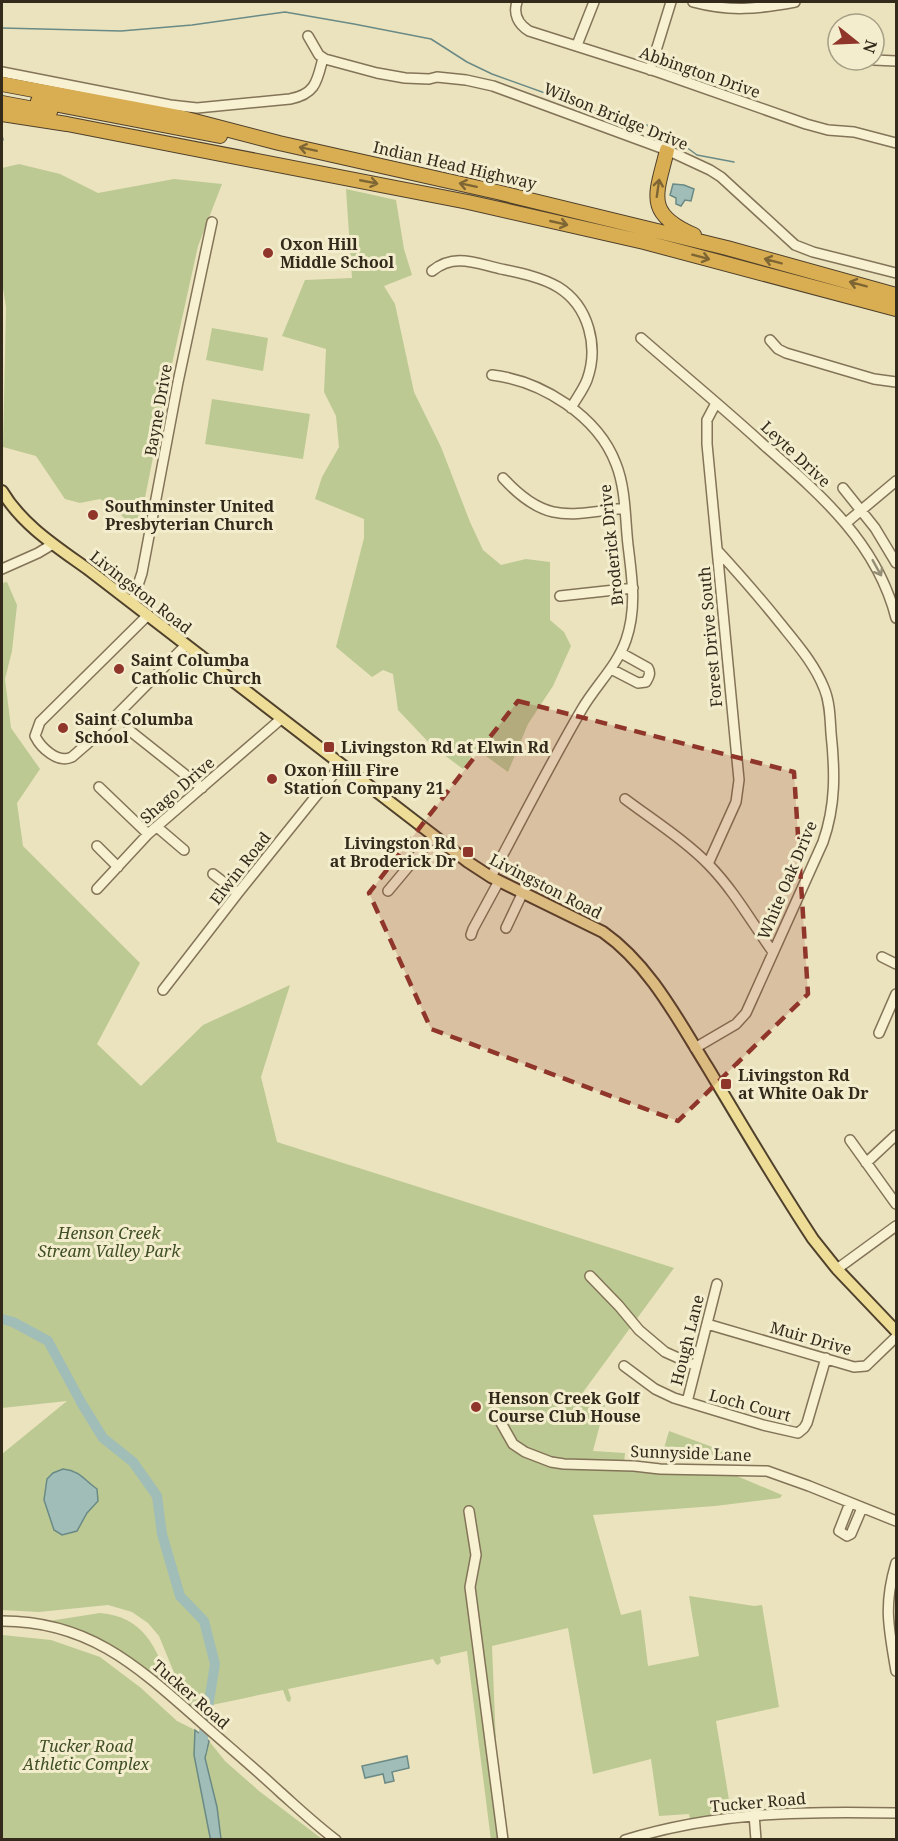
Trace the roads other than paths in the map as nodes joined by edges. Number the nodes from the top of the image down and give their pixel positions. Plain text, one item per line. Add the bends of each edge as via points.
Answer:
1 (517, 2) edge
2 (594, 2) edge
3 (671, 2) edge
4 (693, 2) edge
5 (795, 2) edge
6 (765, 4) edge
7 (308, 36) dead end
8 (577, 45) junction
9 (323, 58) junction
10 (650, 70) junction
11 (2, 72) edge
12 (2, 84) edge
13 (2, 95) edge
14 (2, 103) edge
15 (2, 114) edge
16 (279, 143) junction
17 (897, 143) edge
18 (667, 150) junction
19 (333, 174) junction
20 (212, 222) dead end
21 (727, 248) junction
22 (432, 271) dead end
23 (897, 273) edge
24 (897, 295) edge
25 (897, 309) edge
26 (641, 338) dead end
27 (770, 340) dead end
28 (492, 375) dead end
29 (897, 382) edge
30 (716, 403) junction
31 (570, 408) junction
32 (503, 478) dead end
33 (897, 481) edge
34 (843, 488) dead end
35 (2, 491) edge
36 (624, 508) junction
37 (862, 510) junction
38 (846, 523) junction
39 (53, 544) junction
40 (717, 550) junction
41 (897, 563) edge
42 (2, 569) edge
43 (633, 588) junction
44 (560, 596) dead end
45 (132, 603) junction
46 (148, 615) junction
47 (897, 618) edge
48 (186, 645) junction
49 (621, 652) junction
50 (610, 669) junction
51 (281, 719) junction
52 (129, 730) dead end
53 (341, 765) junction
54 (99, 787) dead end
55 (202, 788) junction
56 (625, 799) dead end
57 (157, 827) junction
58 (148, 834) junction
59 (434, 836) junction
60 (97, 846) dead end
61 (184, 850) dead end
62 (708, 864) junction
63 (118, 867) junction
64 (213, 874) dead end
65 (495, 879) junction
66 (97, 889) dead end
67 (388, 891) dead end
68 (523, 892) junction
69 (238, 893) junction
70 (506, 928) dead end
71 (471, 935) dead end
72 (773, 952) junction
73 (882, 957) dead end
74 (897, 964) edge
75 (163, 990) dead end
76 (897, 994) edge
77 (879, 1033) dead end
78 (695, 1048) junction
79 (897, 1135) edge
80 (850, 1140) dead end
81 (866, 1163) junction
82 (897, 1204) edge
83 (897, 1226) edge
84 (837, 1269) junction
85 (590, 1276) dead end
86 (717, 1284) dead end
87 (707, 1324) junction
88 (897, 1331) edge
89 (897, 1337) edge
90 (826, 1358) junction
91 (624, 1366) dead end
92 (696, 1366) junction
93 (687, 1402) junction
94 (496, 1414) dead end
95 (850, 1503) junction
96 (862, 1508) junction
97 (469, 1511) dead end
98 (897, 1521) edge
99 (897, 1563) edge
100 (2, 1621) edge
101 (897, 1671) edge
102 (897, 1813) edge
103 (754, 1814) junction
104 (336, 1839) edge
105 (503, 1839) edge
106 (625, 1839) edge
107 (756, 1839) edge

1 - 8 street, Abbington Drive via 516,16 525,29
2 - 8 street
3 - 10 street
4 - 6 street via 749,9
5 - 6 street
7 - 9 street
8 - 10 street, Abbington Drive
9 - 11 street via 314,87 302,96 197,108
9 - 18 street, Wilson Bridge Drive via 405,78 437,77 493,86
10 - 17 street, Abbington Drive via 806,124
12 - 16 highway, Indian Head Highway via 183,118
13 - 16 highway via 238,139
14 - 19 highway via 213,144
15 - 19 highway, Indian Head Highway
21 -> 16 highway, Indian Head Highway
21 -> 18 highway via 679,227 662,212 656,189
18 - 23 street, Wilson Bridge Drive via 721,177 795,245
19 -> 25 highway, Indian Head Highway via 644,242
20 - 45 street, Bayne Drive via 142,573
24 -> 21 highway, Indian Head Highway
22 - 31 street via 449,261 475,263 541,279 568,295 588,324 592,349 586,380
26 - 30 street, Leyte Drive
27 - 29 street via 786,353
28 - 31 street, Broderick Drive via 537,387
30 - 38 street, Leyte Drive via 792,469
30 - 40 street, Forest Drive South via 706,430
31 - 36 street, Broderick Drive via 596,431 614,459
32 - 36 street via 530,503 549,511 571,514
33 - 37 street
34 - 37 street, Leyte Drive
35 - 39 main road, Livingston Road via 18,514
36 - 43 street, Broderick Drive
37 - 38 street
37 - 41 street, Leyte Drive
38 -> 47 street, Leyte Drive via 876,564
39 - 42 street
39 - 45 main road, Livingston Road
40 - 62 street, Forest Drive South via 739,780 736,802
40 - 72 street, White Oak Drive via 811,663 825,688 828,704 834,763 829,823
43 - 44 street
43 - 49 street, Broderick Drive via 632,618
45 - 46 main road, Livingston Road
46 - 48 main road, Livingston Road
46 - 48 street via 40,722 34,736 45,750 62,759 72,757
48 - 51 main road, Livingston Road
49 - 50 street, Broderick Drive
49 - 50 street via 648,668 646,682 634,682
50 - 65 street, Broderick Drive via 578,715
51 - 53 main road, Livingston Road
51 - 55 street, Shago Drive
52 - 55 street
53 - 59 main road, Livingston Road
53 - 69 street, Elwin Road
54 - 58 street
55 - 57 street, Shago Drive
56 - 62 street
57 - 58 street, Shago Drive
57 - 61 street
58 - 63 street, Shago Drive
59 - 65 main road, Livingston Road
59 - 67 street
60 - 63 street
62 - 72 street via 741,903
63 - 66 street, Shago Drive
64 - 69 street
65 - 68 main road, Livingston Road
65 - 71 street, Broderick Drive
68 - 70 street
68 - 78 main road, Livingston Road via 598,929 618,944 649,976
69 - 75 street, Elwin Road
72 - 78 street, White Oak Drive via 743,1017
73 - 74 street
76 - 77 street
78 - 84 main road, Livingston Road via 803,1223
79 - 81 street
80 - 81 street
81 - 82 street
83 - 84 street
84 - 88 main road, Livingston Road
85 - 92 street via 639,1330 665,1352
86 - 87 street, Hough Lane
87 - 90 street, Muir Drive
87 - 92 street, Hough Lane
89 - 90 street, Muir Drive via 866,1366 854,1367
90 - 93 street, Loch Court via 807,1423 800,1432
91 - 93 street, Loch Court via 655,1389
92 - 93 street, Hough Lane
94 - 95 street, Sunnyside Lane via 513,1444 551,1462 767,1471
95 - 96 street, Sunnyside Lane
95 - 96 street via 838,1531 841,1534 851,1534
96 - 98 street, Sunnyside Lane
97 - 105 street via 476,1556 470,1587
99 - 101 street via 888,1607
100 - 104 street, Tucker Road via 54,1628 107,1648 149,1676
102 - 103 street, Tucker Road
103 - 106 street, Tucker Road via 670,1827
103 - 107 street

